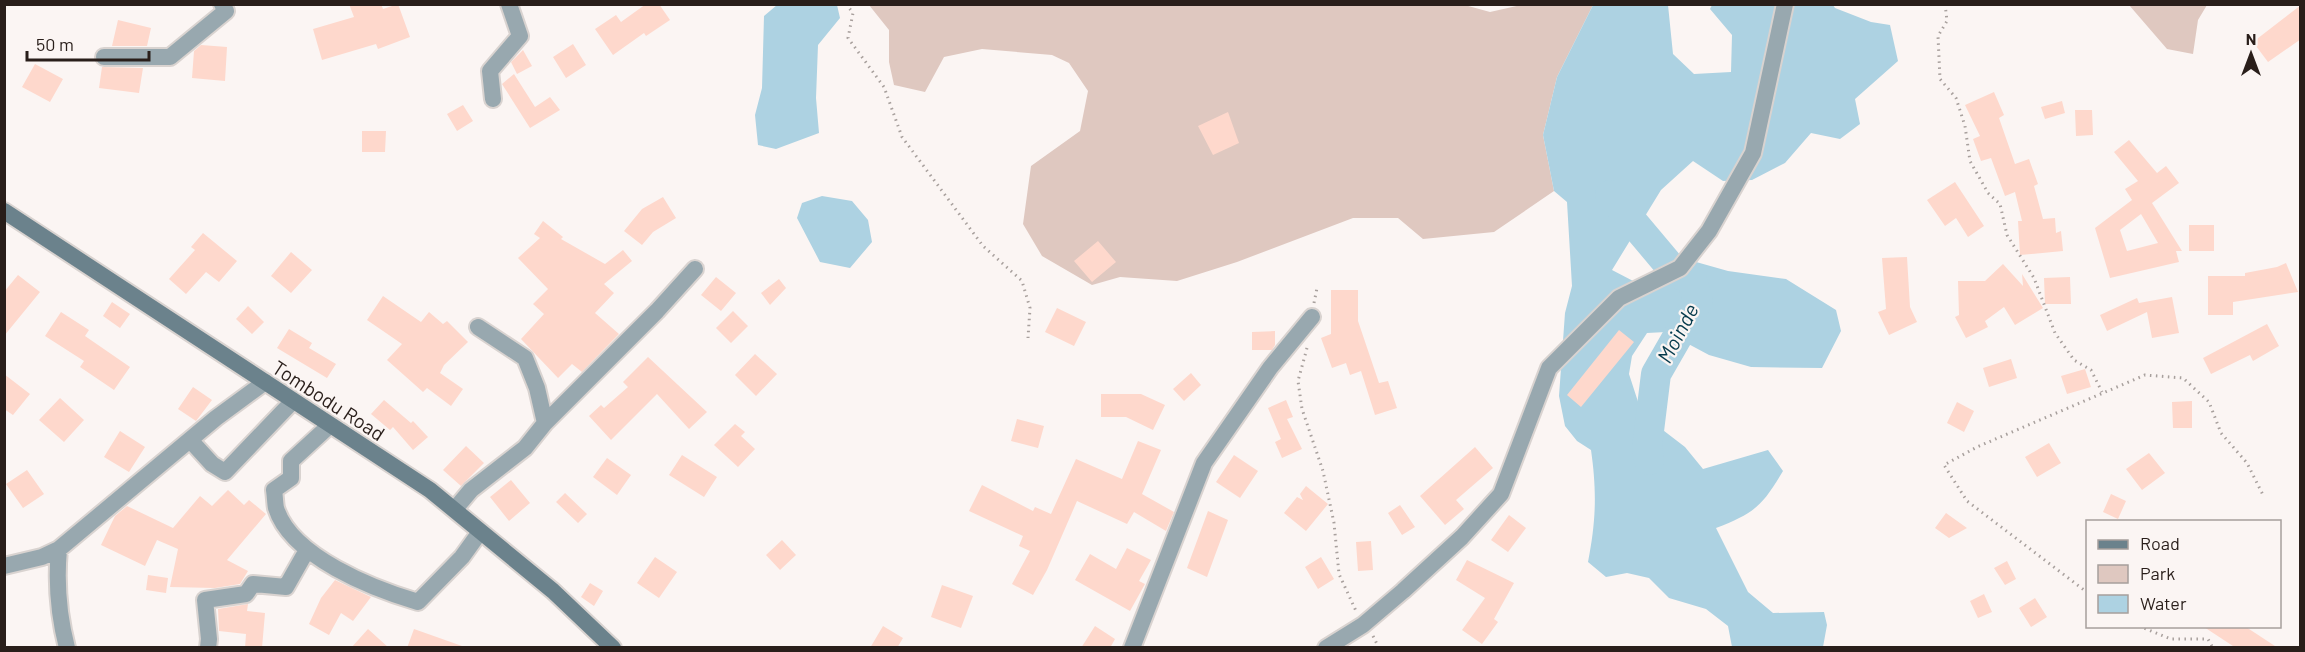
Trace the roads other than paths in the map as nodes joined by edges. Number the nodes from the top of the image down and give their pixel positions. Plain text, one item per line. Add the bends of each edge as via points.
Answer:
1 (222, 4) edge
2 (509, 4) edge
3 (1785, 4) edge
4 (104, 57) dead end
5 (493, 99) dead end
6 (4, 211) edge
7 (695, 269) dead end
8 (1311, 317) road end
9 (478, 327) dead end
10 (265, 382) junction
11 (293, 401) junction
12 (545, 423) junction
13 (329, 426) junction
14 (191, 441) junction
15 (455, 509) junction
16 (480, 532) junction
17 (59, 549) junction
18 (307, 550) junction
19 (4, 566) edge
20 (68, 648) edge
21 (208, 648) edge
22 (613, 648) edge
23 (1132, 648) edge
24 (1326, 648) edge

1 - 4 street via 226,11 170,57
2 - 5 street via 520,36 490,71
3 - 24 street via 1753,153 1709,231 1680,268 1619,298 1548,368 1502,494 1462,537 1363,625
6 - 10 main road, Tombodu Road
7 - 12 street
8 - 23 street via 1204,462
9 - 12 street via 525,358
10 - 11 main road, Tombodu Road
10 - 14 street
11 - 13 main road, Tombodu Road
11 - 14 street via 225,472
12 - 15 street via 525,448 471,490
13 - 15 main road, Tombodu Road
13 - 18 street via 291,461 291,478 274,490 276,508 286,527
14 - 17 street
15 - 16 main road, Tombodu Road
16 - 18 street via 462,557 418,602 381,591
16 - 22 main road, Tombodu Road via 553,591
17 - 19 street
17 - 20 street via 61,620
18 - 21 street via 286,587 253,584 246,594 205,600

